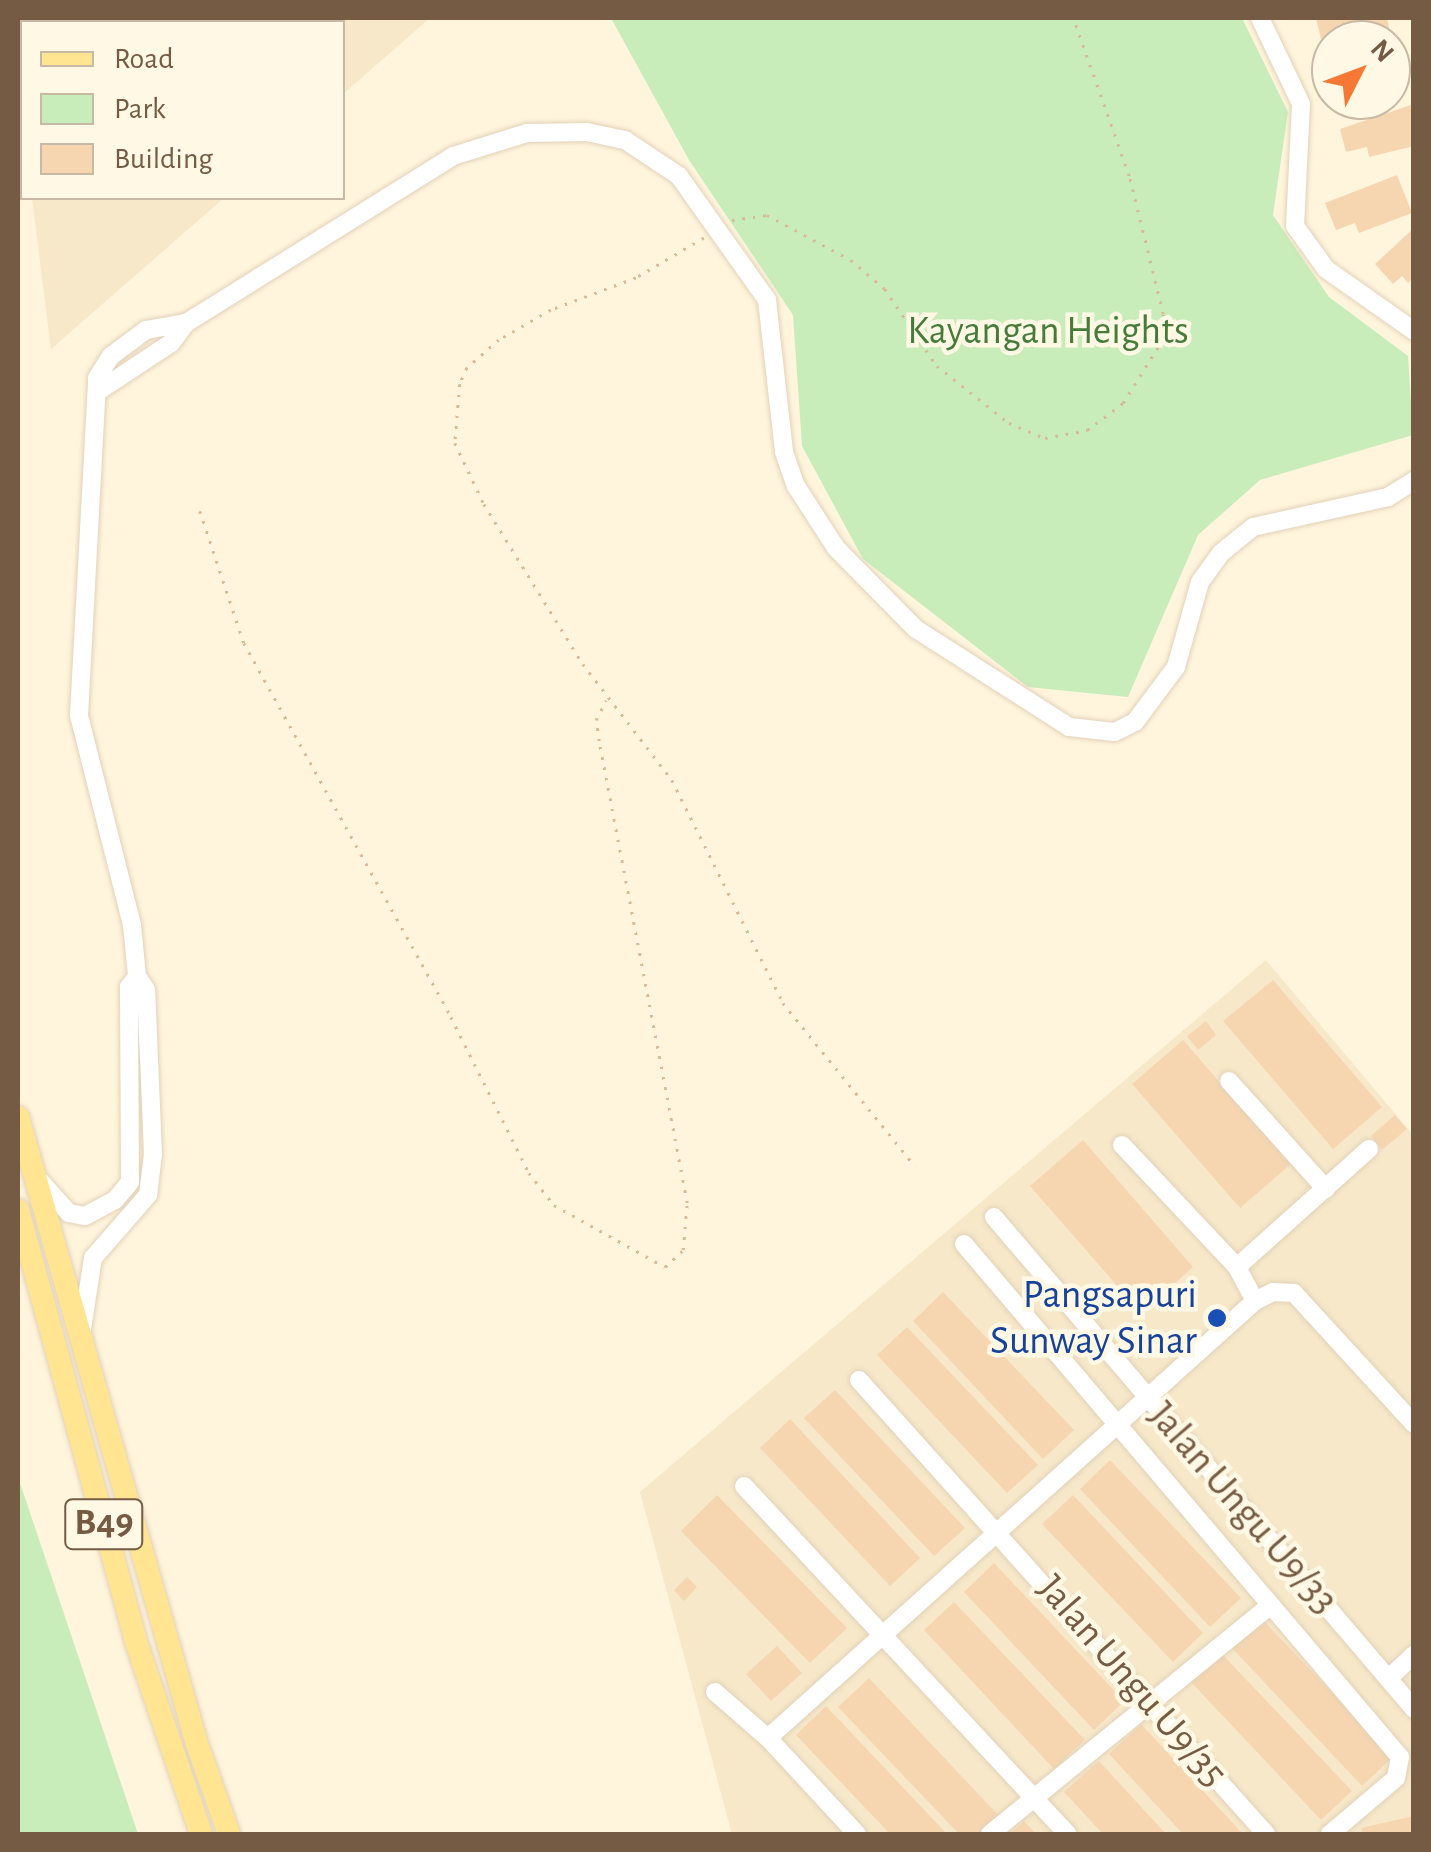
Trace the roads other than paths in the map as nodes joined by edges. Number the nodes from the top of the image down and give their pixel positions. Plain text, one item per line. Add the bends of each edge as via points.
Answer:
1 (1260, 18) edge
2 (1414, 332) edge
3 (1414, 481) edge
4 (136, 976) junction
5 (1229, 1081) dead end
6 (18, 1117) edge
7 (1122, 1145) dead end
8 (1369, 1149) dead end
9 (37, 1176) junction
10 (1326, 1189) junction
11 (18, 1210) edge
12 (994, 1216) dead end
13 (964, 1244) dead end
14 (1237, 1267) junction
15 (1255, 1301) junction
16 (82, 1329) junction
17 (859, 1380) dead end
18 (1150, 1401) junction
19 (1414, 1424) edge
20 (1118, 1426) junction
21 (744, 1486) dead end
22 (998, 1528) junction
23 (1270, 1606) junction
24 (883, 1631) junction
25 (1414, 1655) edge
26 (1390, 1677) junction
27 (715, 1692) dead end
28 (1154, 1704) junction
29 (1414, 1708) edge
30 (768, 1738) junction
31 (1034, 1794) junction
32 (201, 1834) edge
33 (230, 1834) edge
34 (856, 1834) edge
35 (990, 1834) edge
36 (1068, 1834) edge
37 (1266, 1834) edge
38 (1330, 1834) edge

1 - 2 street via 1302,104 1295,226 1326,269
3 - 4 street via 1388,497 1253,527 1220,552 1200,582 1176,666 1135,722 1115,732 1069,727 916,629 836,548 796,486 784,452 767,300 679,176 652,154 587,132 527,133 454,156 186,323 170,344 97,392 78,715 132,925
4 - 9 street via 129,987 130,1182 84,1216 54,1201
4 - 16 street via 146,990 153,1177 148,1195 93,1258
5 - 10 street
6 - 9 main road, B49
7 - 14 street
8 - 10 street
9 - 16 main road, B49
10 - 14 street
11 - 32 main road, B49 via 135,1639
12 - 18 street, Jalan Ungu U9/33
13 - 20 street
14 - 15 street
15 - 18 street
15 - 19 street via 1272,1292 1294,1293
16 - 33 main road, B49 via 197,1744
17 - 22 street, Jalan Ungu U9/35
18 - 20 street
18 - 26 street, Jalan Ungu U9/33
20 - 22 street
20 - 23 street
21 - 24 street
22 - 24 street
22 - 28 street, Jalan Ungu U9/35
23 - 28 street
23 - 38 street via 1400,1757 1396,1778
24 - 30 street
24 - 31 street
25 - 26 street
26 - 29 street, Jalan Ungu U9/33
27 - 30 street
28 - 31 street
28 - 37 street, Jalan Ungu U9/35
30 - 34 street
31 - 35 street
31 - 36 street

